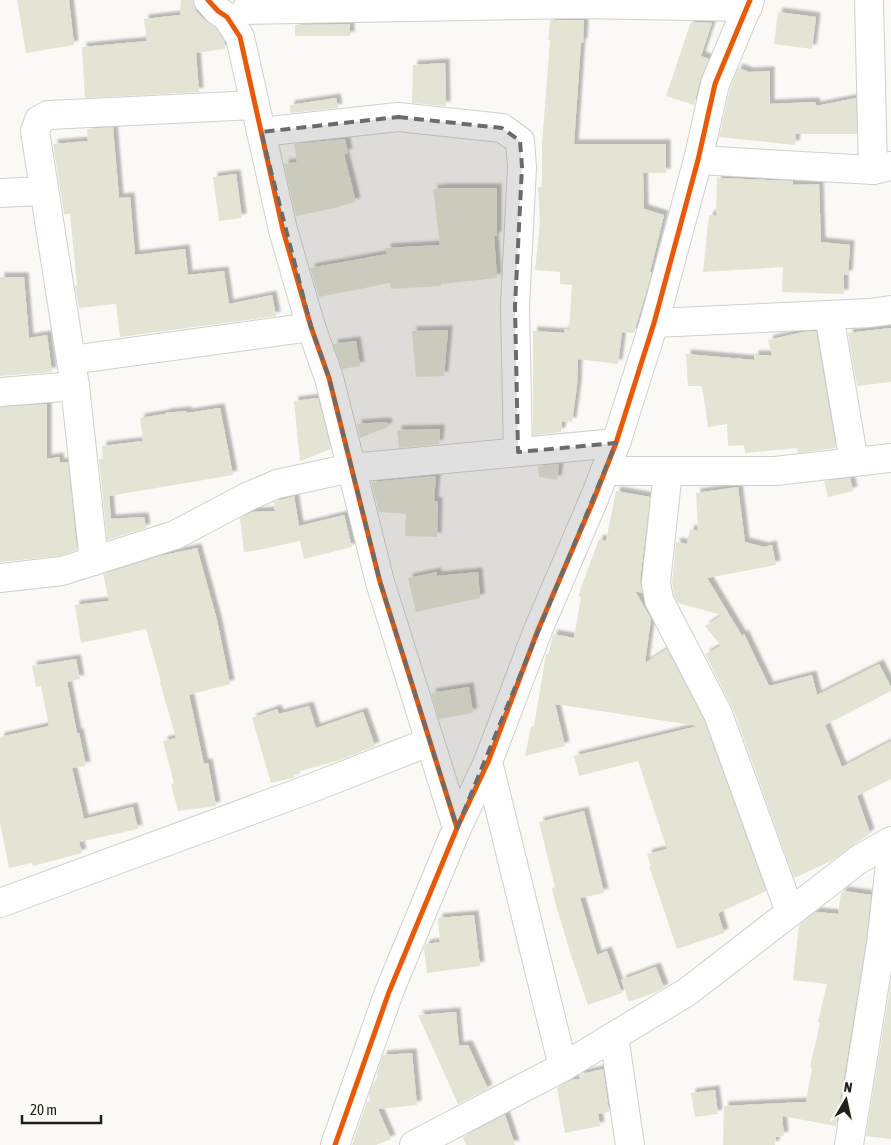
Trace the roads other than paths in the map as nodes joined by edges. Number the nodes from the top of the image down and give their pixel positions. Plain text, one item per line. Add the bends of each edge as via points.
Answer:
1 (208, 0) edge
2 (869, 0) edge
3 (749, 3) edge
4 (247, 5) edge
5 (240, 37) junction
6 (255, 105) junction
7 (261, 132) junction
8 (698, 160) junction
9 (882, 168) edge
10 (44, 191) junction
11 (0, 193) edge
12 (891, 310) edge
13 (829, 315) junction
14 (654, 323) junction
15 (311, 327) junction
16 (73, 373) junction
17 (0, 392) edge
18 (616, 443) junction
19 (518, 452) junction
20 (891, 458) edge
21 (854, 462) junction
22 (351, 468) junction
23 (605, 471) junction
24 (668, 471) junction
25 (94, 561) junction
26 (0, 578) edge
27 (430, 742) junction
28 (488, 762) junction
29 (457, 828) junction
30 (891, 841) edge
31 (891, 855) edge
32 (0, 903) edge
33 (790, 912) junction
34 (614, 1036) junction
35 (563, 1067) junction
36 (335, 1145) edge
37 (414, 1145) edge
38 (630, 1145) edge
39 (849, 1145) edge

1 - 5 street via 227,17
2 - 9 street
3 - 4 street
3 - 8 street via 715,84
4 - 5 street
5 - 6 street
6 - 7 street
6 - 10 street via 48,115 39,120 35,132
7 - 15 street via 283,230
7 - 19 street via 398,117 502,128 520,141 522,167 515,306
8 - 9 street
8 - 14 street
10 - 11 street
10 - 16 street
12 - 13 street
13 - 14 street
13 - 21 street
14 - 18 street
15 - 16 street
15 - 22 street via 329,378
16 - 17 street
16 - 25 street
18 - 19 street
18 - 23 street
19 - 22 street
20 - 21 street
21 - 24 street via 775,471
22 - 25 street via 277,484 175,534
22 - 27 street via 380,582
23 - 24 street
23 - 28 street via 538,630
24 - 33 street via 656,582 659,600 718,714
25 - 26 street via 62,571
27 - 29 street
27 - 32 street
28 - 29 street
28 - 35 street
29 - 36 street via 389,992
30 - 33 street via 858,860
31 - 39 street via 881,944
33 - 34 street via 686,992
34 - 35 street
34 - 38 street
35 - 37 street

